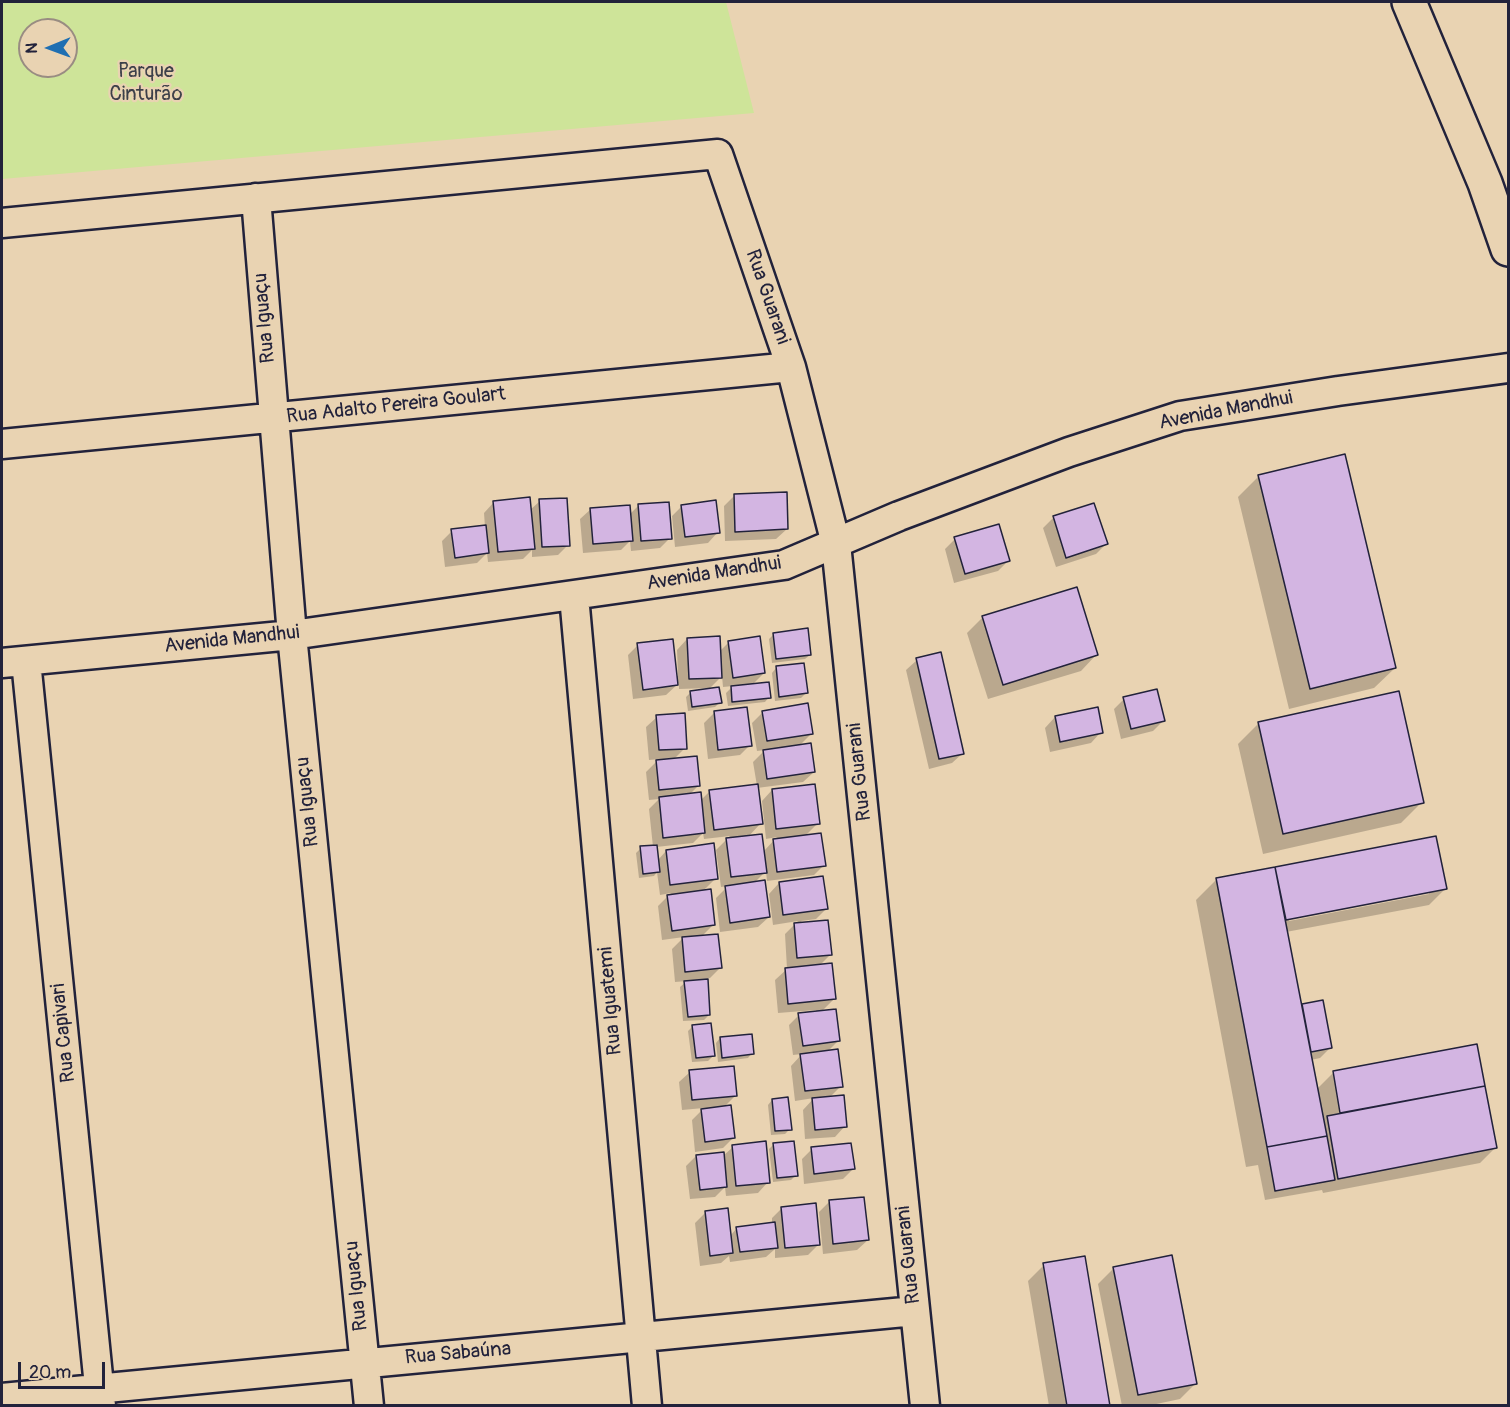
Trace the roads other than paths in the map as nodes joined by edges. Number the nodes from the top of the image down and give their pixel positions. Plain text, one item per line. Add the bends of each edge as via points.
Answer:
1 (1409, 2) edge
2 (256, 198) junction
3 (2, 223) edge
4 (1509, 249) edge
5 (791, 367) junction
6 (1509, 368) edge
7 (273, 418) junction
8 (2, 444) edge
9 (836, 544) junction
10 (574, 596) junction
11 (292, 635) junction
12 (14, 662) edge
13 (915, 1311) junction
14 (641, 1337) junction
15 (364, 1363) junction
16 (100, 1397) edge
17 (2, 1398) edge
18 (369, 1406) edge
19 (648, 1406) edge
20 (925, 1406) edge

1 - 4 highway
2 - 3 street
2 - 5 street, Rua Guarani via 718,154
2 - 7 street, Rua Iguaçu
5 - 7 street, Rua Adalto Pereira Goulart
5 - 9 street, Rua Guarani
6 - 9 street, Avenida Mandhui via 1180,416 1069,452
7 - 8 street, Rua Adalto Pereira Goulart
7 - 11 street, Rua Iguaçu
9 - 10 street, Avenida Mandhui via 784,565
9 - 13 street, Rua Guarani
10 - 11 street, Avenida Mandhui
10 - 14 street, Rua Iguatemi
11 - 12 street, Avenida Mandhui
11 - 15 street, Rua Iguaçu
12 - 16 street, Rua Capivari
13 - 14 street, Rua Sabaúna
13 - 20 street, Rua Guarani
14 - 15 street, Rua Sabaúna
14 - 19 street, Rua Iguatemi
15 - 16 street, Rua Sabaúna
15 - 18 street, Rua Iguaçu
16 - 17 street, Rua Sabaúna

